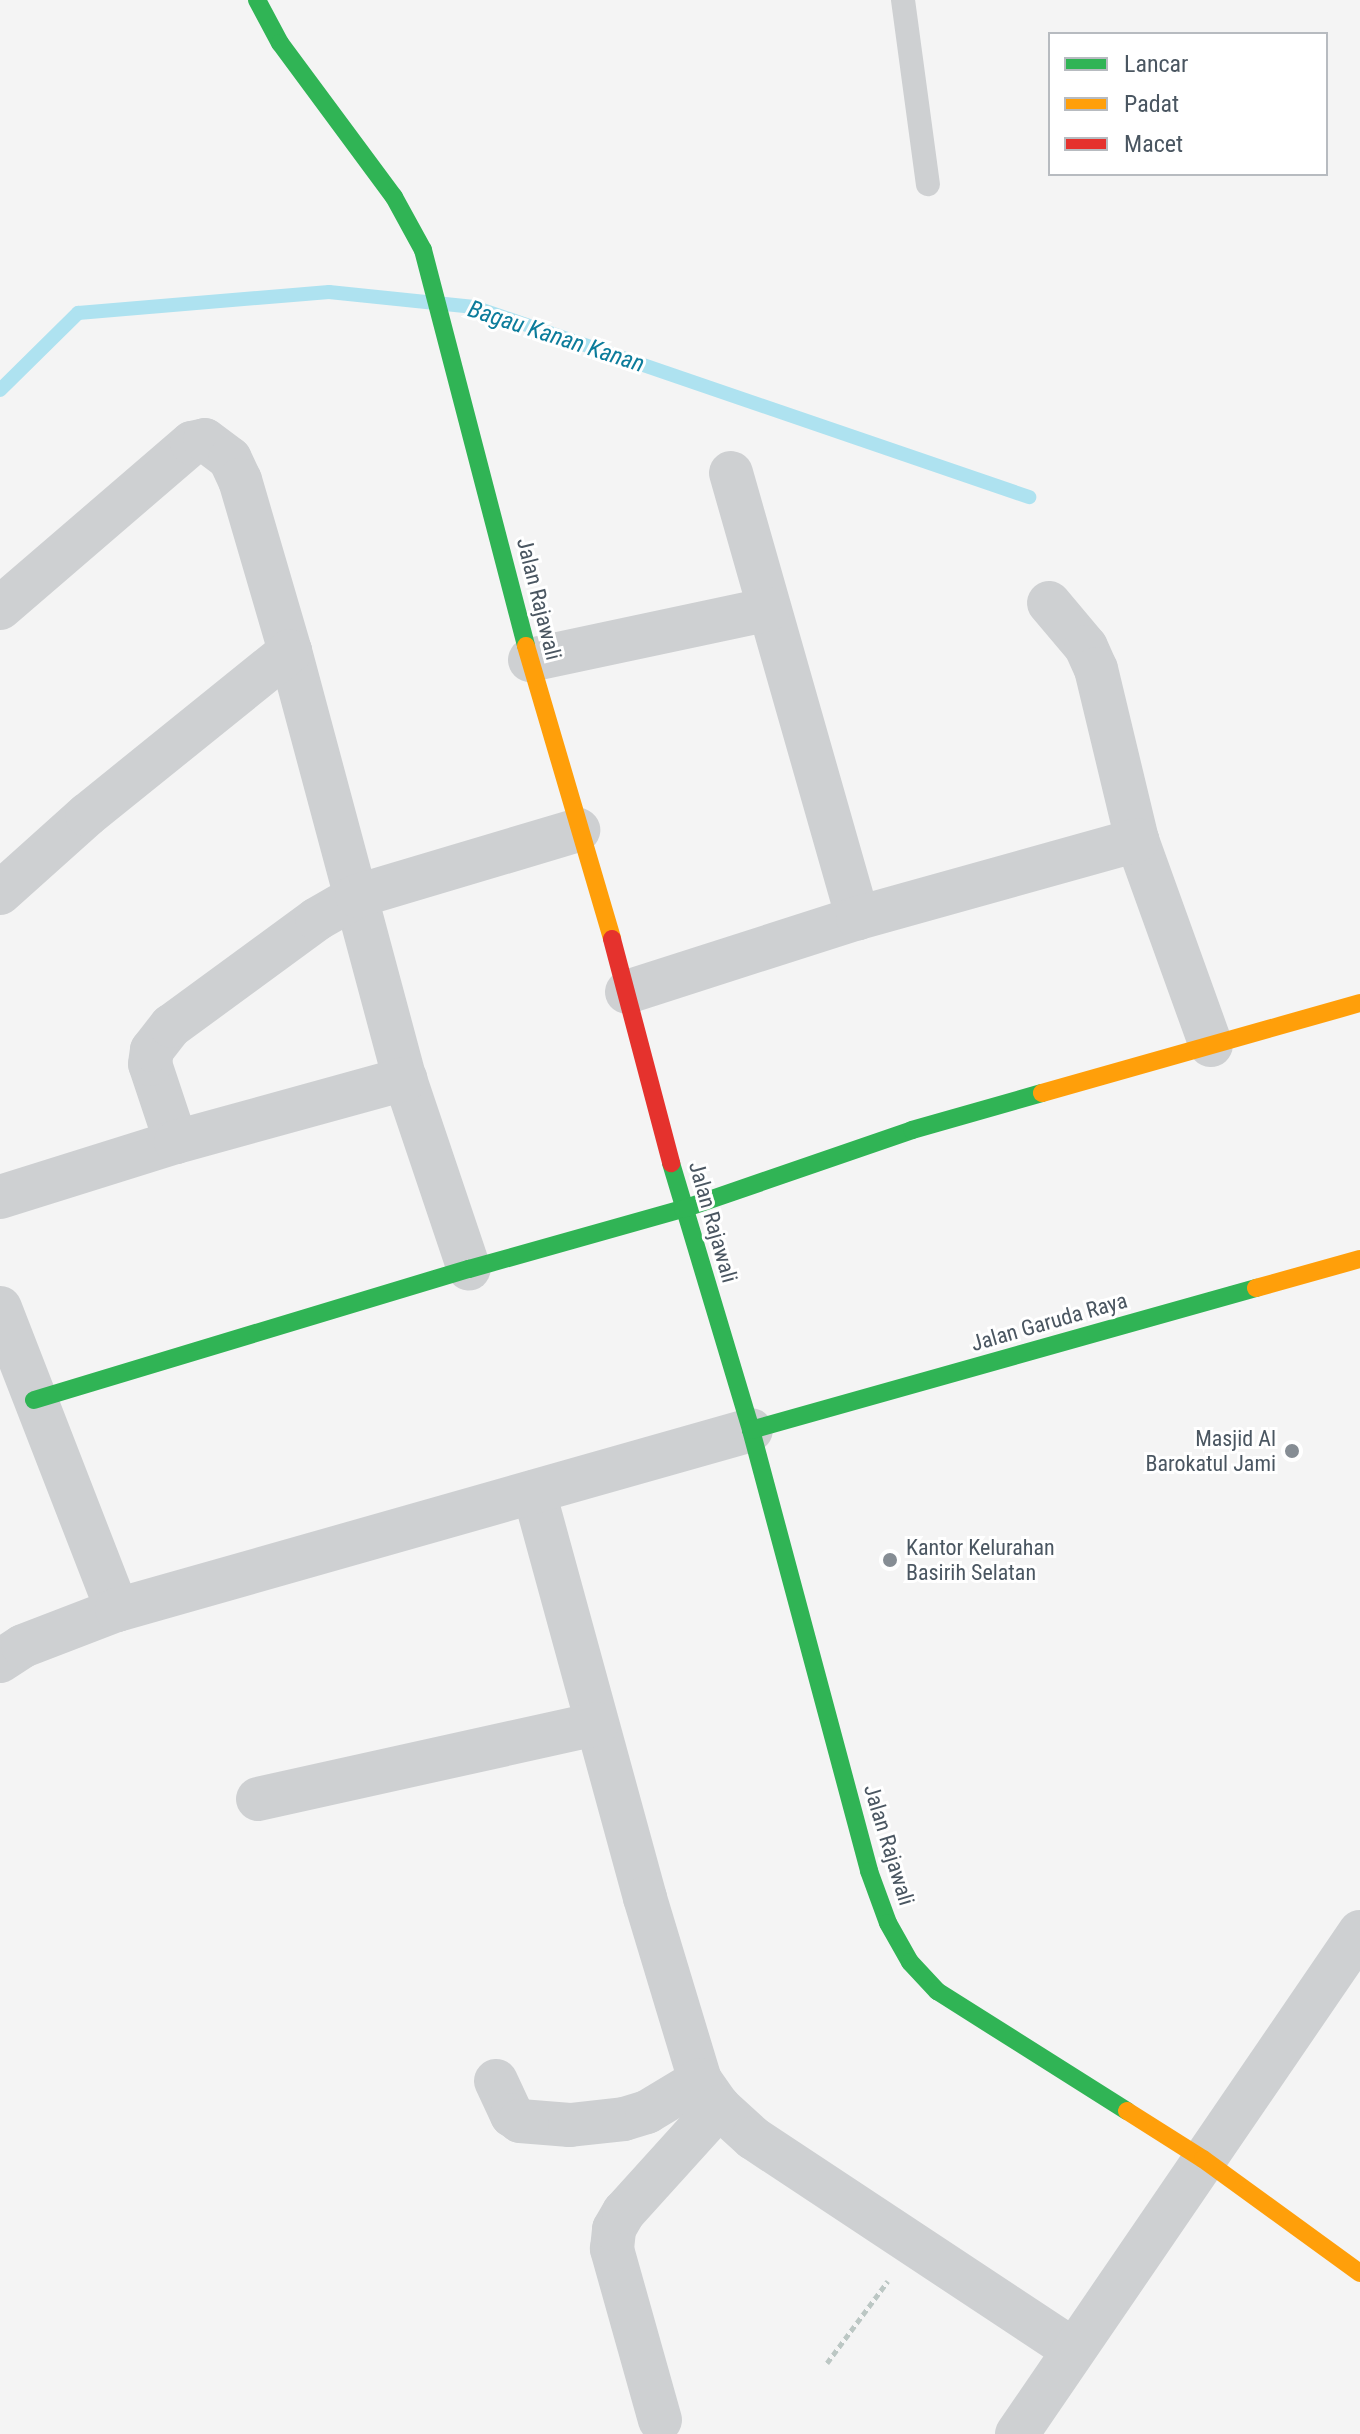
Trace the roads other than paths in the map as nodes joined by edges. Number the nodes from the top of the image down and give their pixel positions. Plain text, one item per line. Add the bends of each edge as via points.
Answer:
1 (257, 0) edge
2 (903, 0) edge
3 (928, 184) dead end
4 (731, 473) dead end
5 (1049, 603) dead end
6 (0, 608) edge
7 (769, 609) junction
8 (290, 651) junction
9 (530, 660) junction
10 (578, 830) junction
11 (1137, 840) junction
12 (0, 893) edge
13 (357, 896) junction
14 (858, 918) junction
15 (627, 992) junction
16 (1360, 1003) edge
17 (1211, 1045) junction
18 (405, 1079) junction
19 (176, 1142) junction
20 (0, 1197) edge
21 (683, 1209) junction
22 (1360, 1259) edge
23 (469, 1269) junction
24 (0, 1308) edge
25 (34, 1400) junction
26 (751, 1430) junction
27 (534, 1492) junction
28 (117, 1610) junction
29 (0, 1661) edge
30 (597, 1724) junction
31 (258, 1799) dead end
32 (1360, 1932) edge
33 (1347, 1981) edge
34 (496, 2081) dead end
35 (710, 2094) junction
36 (1203, 2159) junction
37 (1360, 2273) edge
38 (1073, 2350) junction
39 (660, 2420) dead end
40 (1017, 2434) edge

1 - 9 street, Jalan Rajawali via 280,43 394,197 423,250
2 - 3 lane
4 - 7 street
5 - 11 street via 1086,647 1096,669
6 - 8 street via 183,450 205,440 230,459 240,480
7 - 9 street
7 - 14 street
8 - 12 street via 87,815
8 - 13 street
9 - 10 street, Jalan Rajawali
10 - 13 street
10 - 15 street, Jalan Rajawali
11 - 14 street
11 - 17 street
13 - 18 street
13 - 19 street via 317,919 160,1037 152,1050 151,1075
14 - 15 street
15 - 21 street, Jalan Rajawali
16 - 17 street
17 - 21 street via 912,1130
18 - 19 street
18 - 23 street
19 - 20 street
21 - 23 street
21 - 26 street, Jalan Rajawali
22 - 26 street, Jalan Garuda Raya
23 - 25 street
24 - 25 street
25 - 28 street
26 - 27 street
26 - 36 street, Jalan Rajawali via 869,1871 888,1923 910,1962 937,1991
27 - 28 street
27 - 30 street
28 - 29 street via 23,1646
30 - 31 street
30 - 35 street
32 - 33 street
33 - 36 street
34 - 35 street via 520,2121 570,2125 624,2119
35 - 38 street via 753,2138
35 - 39 street via 614,2229 612,2249
36 - 37 street, Jalan Rajawali
36 - 38 street
38 - 40 street

